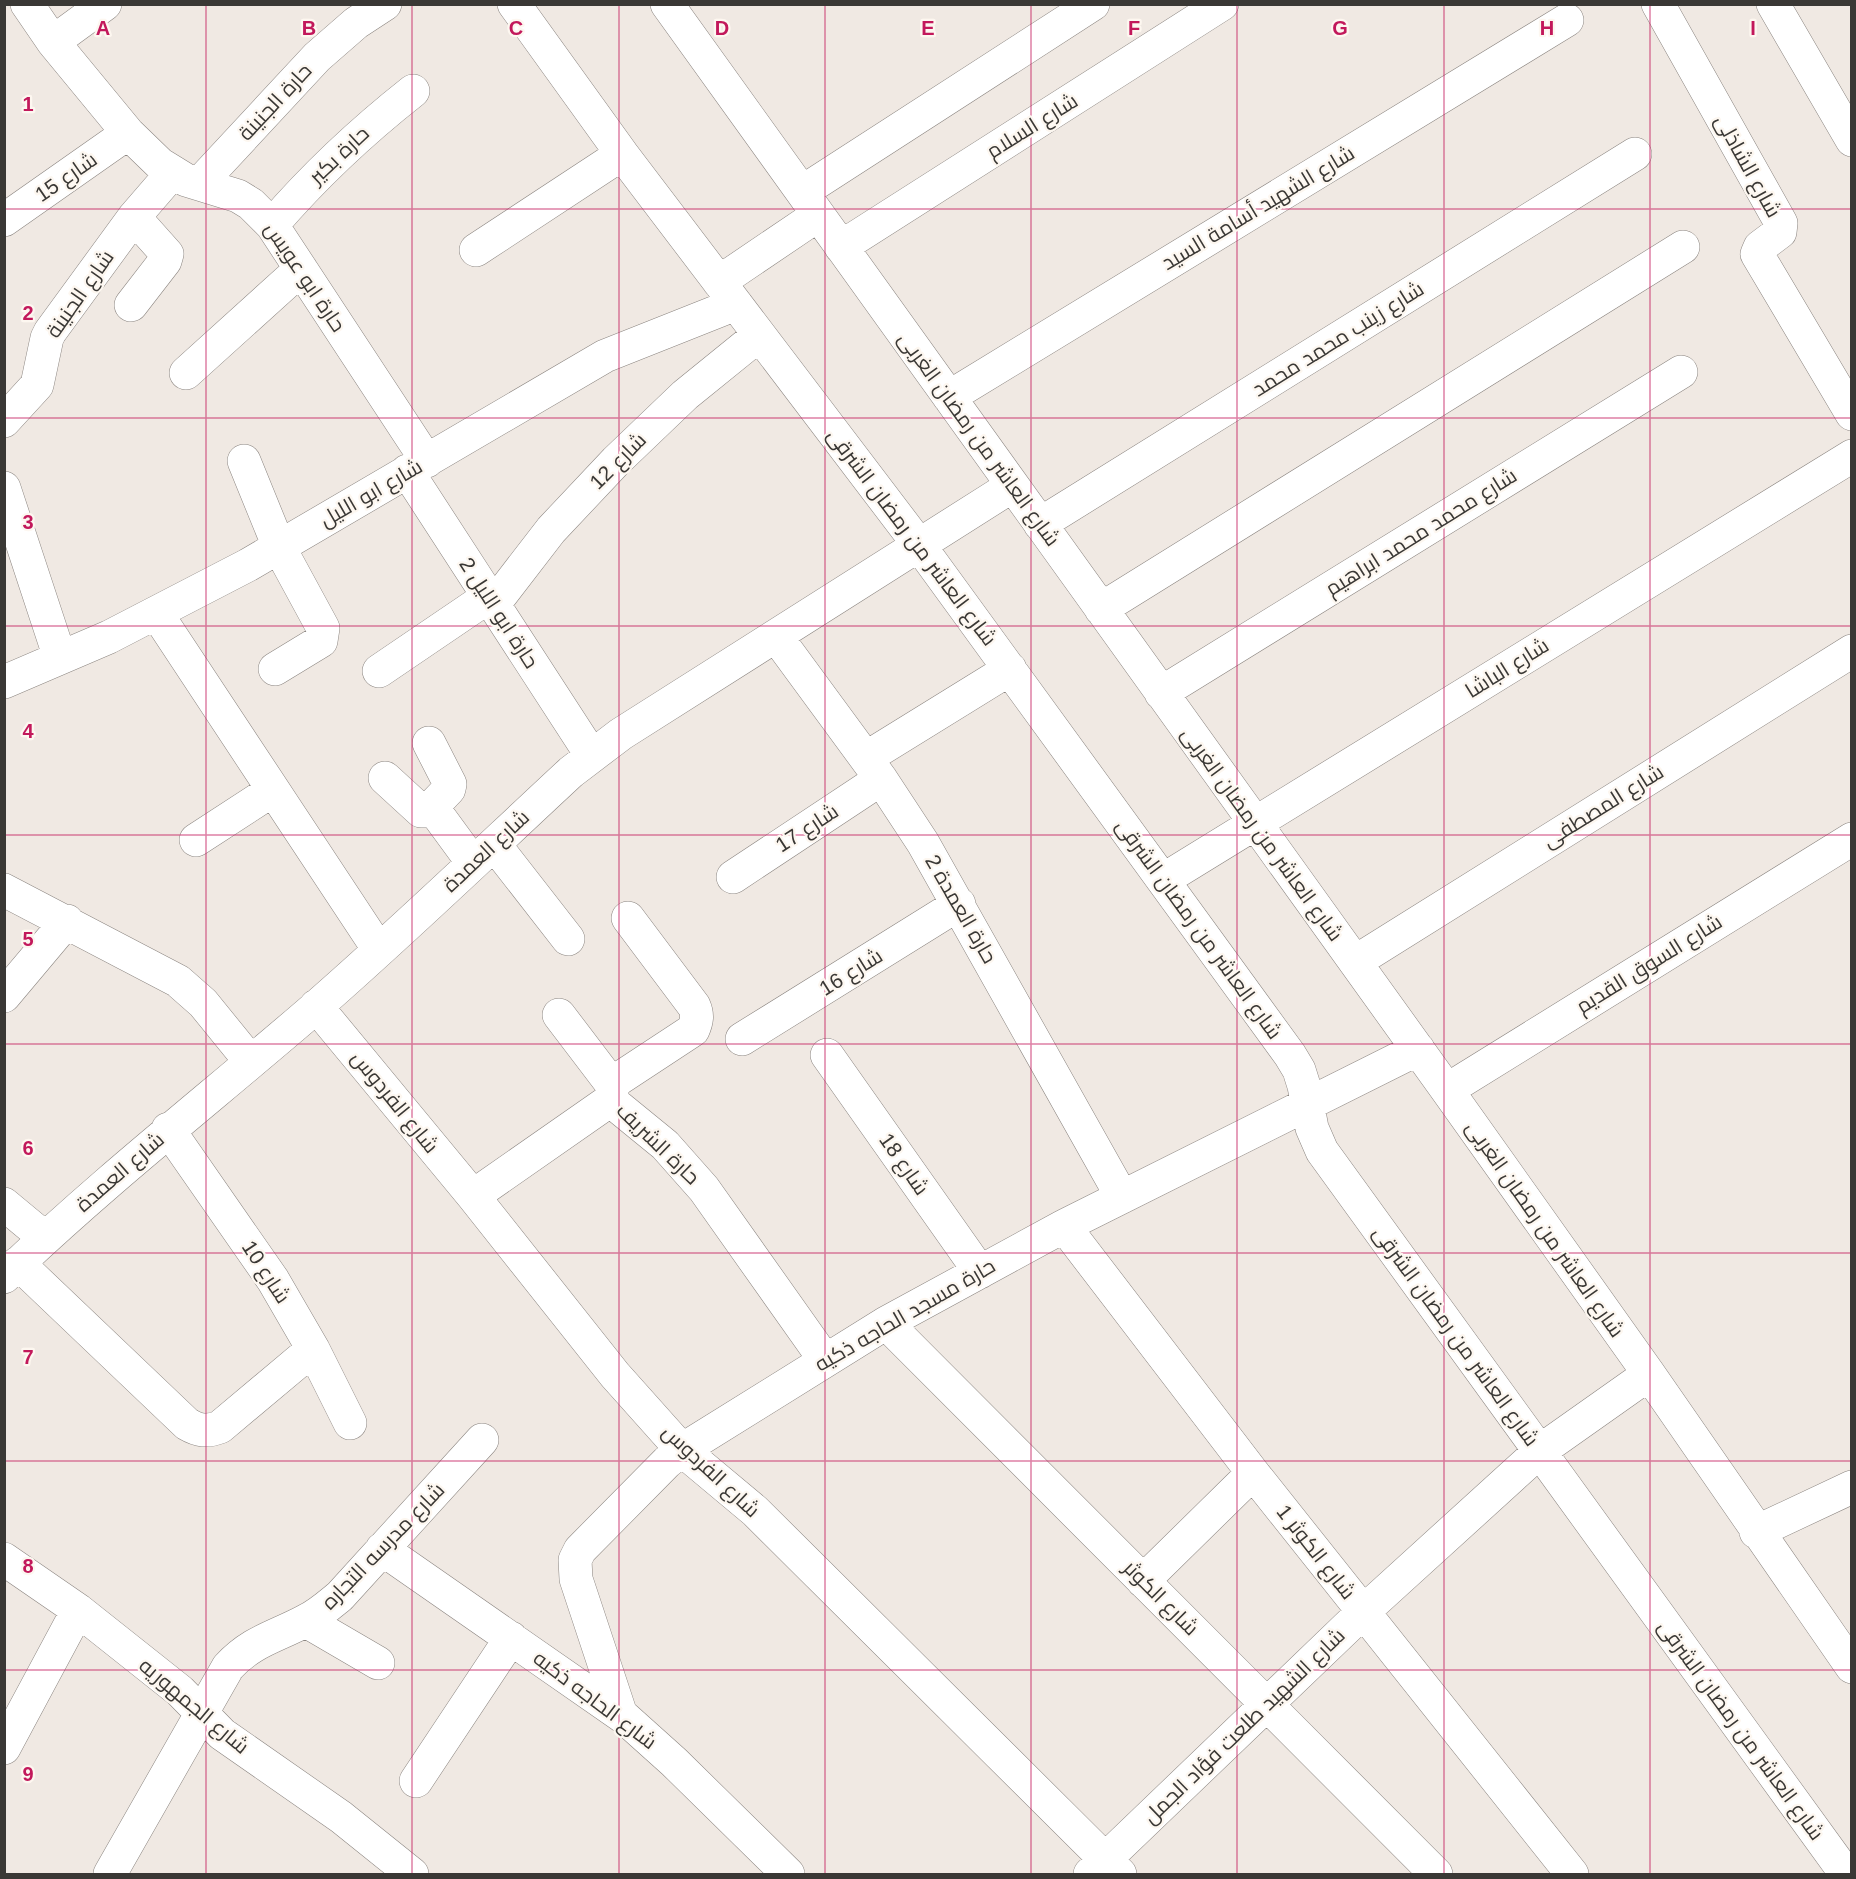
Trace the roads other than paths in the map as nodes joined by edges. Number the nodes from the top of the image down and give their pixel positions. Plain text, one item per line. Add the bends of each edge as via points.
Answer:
1 (105, 4) edge
2 (385, 4) edge
3 (514, 4) edge
4 (667, 4) edge
5 (1093, 4) edge
6 (1222, 4) edge
7 (1658, 4) edge
8 (1773, 4) edge
9 (13, 9) edge
10 (1567, 20) dead end
11 (53, 42) junction
12 (413, 91) dead end
13 (128, 133) junction
14 (1851, 140) edge
15 (622, 154) junction
16 (1635, 154) dead end
17 (186, 179) junction
18 (810, 204) junction
19 (134, 217) junction
20 (4, 220) edge
21 (272, 225) junction
22 (841, 247) junction
23 (1683, 247) dead end
24 (476, 250) dead end
25 (301, 269) junction
26 (727, 293) junction
27 (131, 305) dead end
28 (759, 335) junction
29 (1681, 372) dead end
30 (186, 373) dead end
31 (949, 397) junction
32 (1851, 414) edge
33 (4, 421) edge
34 (1851, 456) edge
35 (244, 461) dead end
36 (417, 466) junction
37 (1012, 486) junction
38 (4, 488) edge
39 (1040, 524) junction
40 (919, 545) junction
41 (279, 547) junction
42 (491, 601) junction
43 (1101, 609) junction
44 (157, 614) junction
45 (776, 636) junction
46 (1851, 651) edge
47 (60, 658) junction
48 (275, 669) dead end
49 (1010, 669) junction
50 (379, 671) dead end
51 (4, 682) edge
52 (1161, 693) junction
53 (429, 743) dead end
54 (591, 756) junction
55 (874, 769) junction
56 (385, 778) dead end
57 (273, 790) junction
58 (432, 807) junction
59 (1255, 823) junction
60 (1851, 839) edge
61 (196, 840) dead end
62 (484, 853) junction
63 (733, 877) dead end
64 (1163, 880) junction
65 (4, 891) edge
66 (959, 904) junction
67 (628, 918) dead end
68 (68, 921) junction
69 (568, 939) dead end
70 (379, 951) junction
71 (1355, 962) junction
72 (4, 996) edge
73 (316, 1006) junction
74 (559, 1015) dead end
75 (742, 1039) dead end
76 (1418, 1049) junction
77 (827, 1055) dead end
78 (251, 1062) junction
79 (1447, 1090) junction
80 (612, 1092) junction
81 (1307, 1103) junction
82 (168, 1129) junction
83 (472, 1196) junction
84 (1122, 1197) junction
85 (4, 1204) edge
86 (1064, 1226) junction
87 (45, 1238) junction
88 (11, 1270) edge
89 (980, 1272) junction
90 (886, 1323) junction
91 (313, 1349) junction
92 (825, 1360) junction
93 (1649, 1374) junction
94 (350, 1423) dead end
95 (482, 1440) dead end
96 (682, 1450) junction
97 (1540, 1451) junction
98 (1253, 1473) junction
99 (1851, 1487) edge
100 (1756, 1532) junction
101 (382, 1549) junction
102 (4, 1559) edge
103 (1143, 1581) junction
104 (78, 1610) junction
105 (1363, 1612) junction
106 (306, 1621) junction
107 (511, 1638) junction
108 (378, 1663) dead end
109 (1851, 1667) edge
110 (1267, 1704) junction
111 (202, 1713) junction
112 (621, 1715) junction
113 (4, 1748) edge
114 (416, 1781) dead end
115 (1105, 1870) edge
116 (1847, 1873) edge
117 (110, 1875) edge
118 (412, 1875) edge
119 (788, 1875) edge
120 (1436, 1875) edge
121 (1572, 1875) edge

1 - 11 street
2 - 17 street, حارة الجنينة via 317,57
3 - 15 street, شارع العاشر من رمضان الشرقى
4 - 18 street, شارع العاشر من رمضان الغربى
5 - 18 street
6 - 22 street, شارع السلام
7 - 32 street, شارع الشاذلى via 1781,223 1780,231 1757,254
8 - 14 street
9 - 11 street, حارة ابو عويس
10 - 31 street, شارع الشهيد أسامة السيد
11 - 13 street, حارة ابو عويس
12 - 21 street, حارة بكير via 338,153
13 - 17 street, حارة ابو عويس
13 - 20 street, شارع 15
15 - 24 street
15 - 26 street, شارع العاشر من رمضان الشرقى
16 - 39 street, شارع زينب محمد محمد
17 - 19 street, شارع الجنينة
17 - 21 street, حارة ابو عويس via 238,196
18 - 22 street, شارع العاشر من رمضان الغربى
18 - 26 street, شارع ابو الليل
19 - 27 street via 167,254
19 - 33 street, شارع الجنينة via 50,333 37,385
21 - 25 street, حارة ابو عويس
22 - 31 street, شارع العاشر من رمضان الغربى
23 - 43 street
25 - 30 street
25 - 36 street, حارة ابو عويس
26 - 28 street, شارع العاشر من رمضان الشرقى
26 - 36 street, شارع ابو الليل via 604,356
28 - 40 street, شارع العاشر من رمضان الشرقى
28 - 42 street, شارع 12 via 685,395 616,460
29 - 52 street, شارع محمد محمد ابراهيم
31 - 37 street, شارع العاشر من رمضان الغربى
34 - 59 street, شارع الباشا
35 - 41 street
36 - 41 street, شارع ابو الليل
36 - 42 street, حارة ابو الليل 2
37 - 39 street, شارع العاشر من رمضان الغربى
37 - 40 street, شارع العمدة
38 - 47 street
39 - 43 street, شارع العاشر من رمضان الغربى
40 - 45 street, شارع العمدة
40 - 49 street, شارع العاشر من رمضان الشرقى
41 - 44 street, شارع ابو الليل
41 - 48 street via 324,633 321,641
42 - 50 street, شارع 12
42 - 54 street, حارة ابو الليل 2
43 - 52 street, شارع العاشر من رمضان الغربى
44 - 47 street, شارع ابو الليل
44 - 57 street
45 - 54 street, شارع العمدة
45 - 55 street, حارة العمدة 2
46 - 71 street, شارع المصطفى
47 - 51 street, شارع ابو الليل
49 - 55 street, شارع 17
49 - 64 street, شارع العاشر من رمضان الشرقى
52 - 59 street, شارع العاشر من رمضان الغربى
53 - 58 street via 450,784
54 - 62 street, شارع العمدة
55 - 63 street, شارع 17
55 - 66 street, حارة العمدة 2
56 - 58 street via 421,811
57 - 61 street
57 - 70 street
58 - 62 street
59 - 64 street, شارع الباشا
59 - 71 street, شارع العاشر من رمضان الغربى
60 - 79 street, شارع السوق القديم
62 - 69 street
62 - 70 street, شارع العمدة
64 - 81 street, شارع العاشر من رمضان الشرقى via 1290,1055 1299,1070
65 - 68 street
66 - 75 street, شارع 16
66 - 84 street, حارة العمدة 2
67 - 80 street, حارة الشريف via 694,1006 697,1022 693,1030 617,1080
68 - 72 street
68 - 78 street via 178,981 203,1003
70 - 73 street, شارع العمدة
71 - 76 street, شارع العاشر من رمضان الغربى
73 - 78 street, شارع العمدة
73 - 83 street, شارع الفردوس
74 - 80 street
76 - 79 street, شارع العاشر من رمضان الغربى
76 - 81 street, حارة مسجد الحاجه ذكيه
77 - 89 street, شارع 18
78 - 82 street, شارع العمدة
79 - 93 street, شارع العاشر من رمضان الغربى
80 - 83 street
80 - 92 street, حارة الشريف via 616,1105 665,1145 704,1189
81 - 84 street, حارة مسجد الحاجه ذكيه
81 - 97 street, شارع العاشر من رمضان الشرقى via 1322,1151
82 - 87 street, شارع العمدة
82 - 91 street, شارع 10 via 273,1280
83 - 96 street, شارع الفردوس via 615,1375
84 - 86 street, حارة مسجد الحاجه ذكيه
85 - 87 street
86 - 89 street, حارة مسجد الحاجه ذكيه
86 - 98 street, شارع الكوثر 1
87 - 88 street, شارع العمدة
88 - 91 street via 197,1430 220,1427
89 - 90 street, حارة مسجد الحاجه ذكيه
90 - 92 street, حارة مسجد الحاجه ذكيه
90 - 103 street, شارع الكوثر
91 - 94 street, شارع 10
92 - 96 street, حارة مسجد الحاجه ذكيه
93 - 97 street, شارع الشهيد طلعت فؤاد الجمل
93 - 100 street, شارع العاشر من رمضان الغربى
95 - 101 street, شارع مدرسه التجاره
96 - 112 street, حارة مسجد الحاجه ذكيه via 580,1550 575,1560 576,1579
96 - 115 street, شارع الفردوس via 755,1511
97 - 105 street, شارع الشهيد طلعت فؤاد الجمل
97 - 116 street, شارع العاشر من رمضان الشرقى
98 - 103 street
98 - 105 street, شارع الكوثر 1
99 - 100 street
100 - 109 street, شارع العاشر من رمضان الغربى
101 - 106 street, شارع مدرسه التجاره via 340,1596
101 - 107 street, شارع الحاجه ذكيه
102 - 104 street, شارع الجمهوريه
103 - 110 street, شارع الكوثر
104 - 111 street, شارع الجمهوريه
104 - 113 street
105 - 110 street, شارع الشهيد طلعت فؤاد الجمل
105 - 121 street, شارع الكوثر 1
106 - 108 street
106 - 111 street, شارع مدرسه التجاره via 241,1654 228,1667
107 - 112 street, شارع الحاجه ذكيه
107 - 114 street
110 - 115 street, شارع الشهيد طلعت فؤاد الجمل
110 - 120 street, شارع الكوثر
111 - 117 street, شارع مدرسه التجاره
111 - 118 street, شارع الجمهوريه via 222,1734 341,1817
112 - 119 street, شارع الحاجه ذكيه

